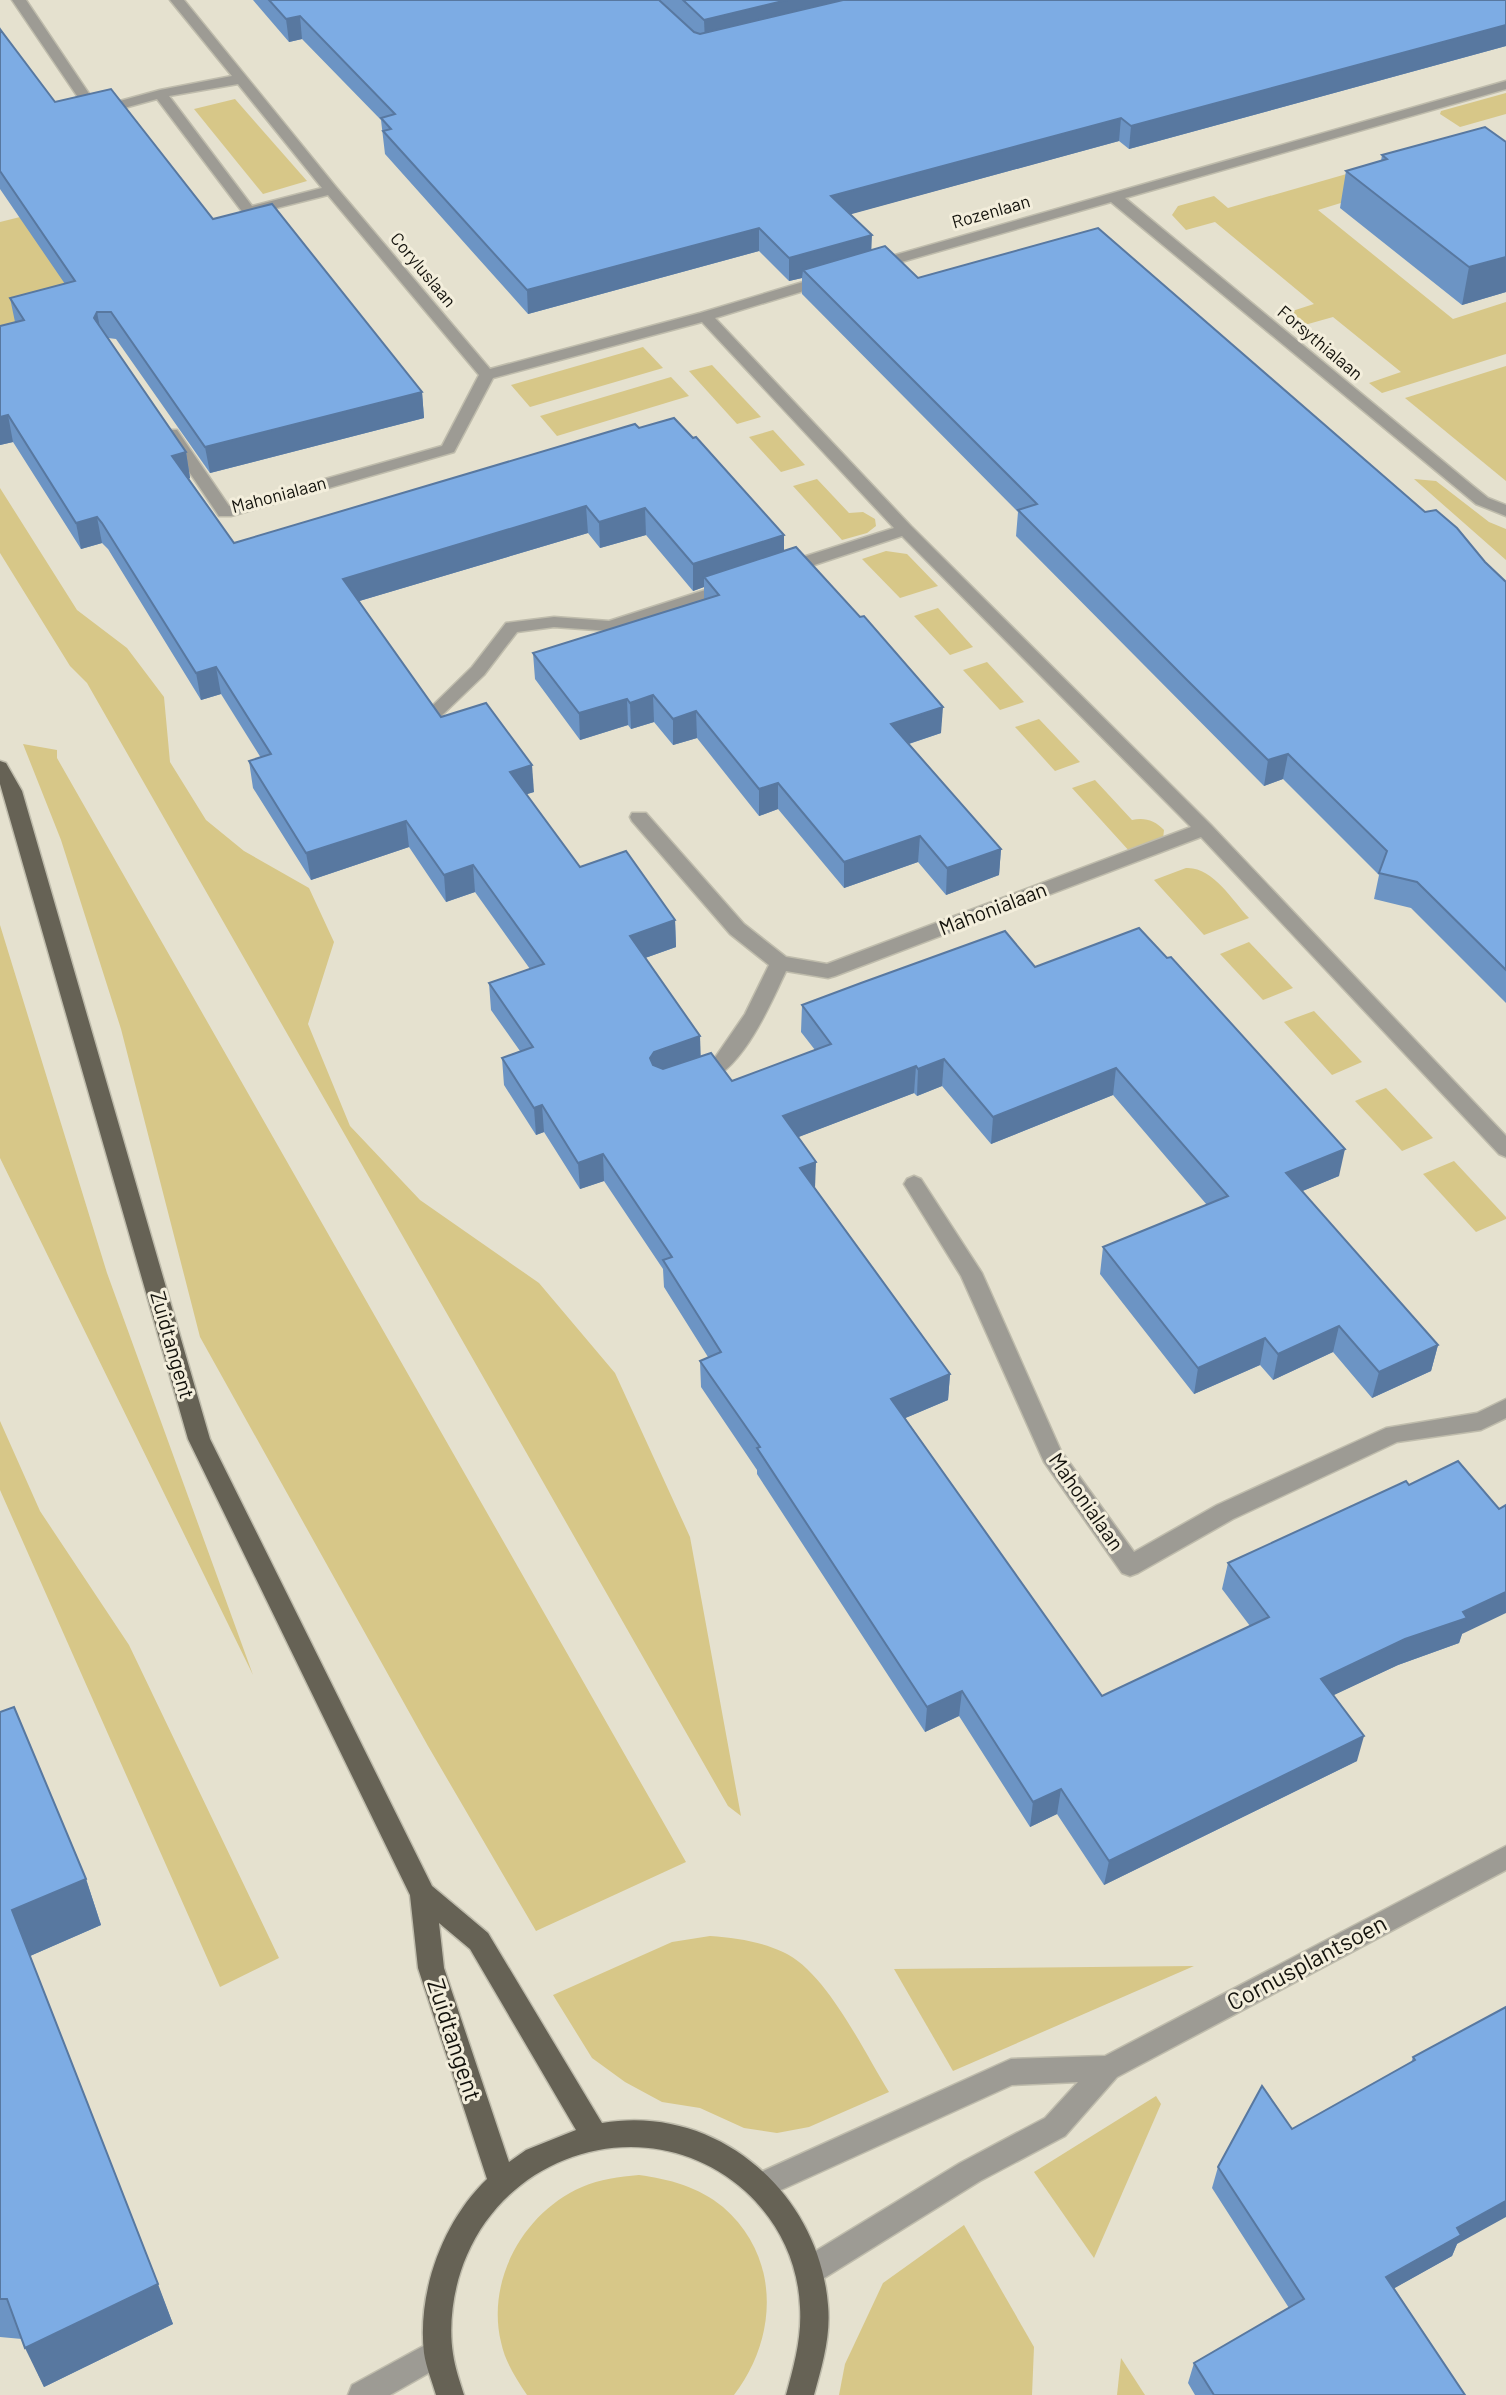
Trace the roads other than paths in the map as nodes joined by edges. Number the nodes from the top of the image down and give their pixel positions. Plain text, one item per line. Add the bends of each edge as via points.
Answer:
1 (19, 0) edge
2 (177, 0) edge
3 (240, 79) junction
4 (1506, 85) edge
5 (160, 94) junction
6 (331, 190) junction
7 (1114, 197) junction
8 (863, 269) edge
9 (837, 277) edge
10 (705, 316) junction
11 (487, 375) junction
12 (163, 422) edge
13 (1506, 511) edge
14 (905, 530) junction
15 (433, 714) edge
16 (0, 767) edge
17 (639, 817) dead end
18 (1203, 829) junction
19 (780, 962) junction
20 (674, 1082) edge
21 (1506, 1149) edge
22 (914, 1184) dead end
23 (1506, 1408) edge
24 (1506, 1857) edge
25 (423, 1894) junction
26 (1108, 2068) junction
27 (595, 2136) junction
28 (502, 2182) junction
29 (762, 2185) junction
30 (811, 2270) junction
31 (438, 2352) junction
32 (362, 2395) edge
33 (450, 2395) edge
34 (800, 2395) edge

1 - 5 street via 95,112
2 - 3 street, Coryluslaan
3 - 5 street
3 - 6 street, Coryluslaan
4 - 7 street, Rozenlaan
5 - 6 street via 249,211
6 - 11 street, Coryluslaan
7 - 8 street, Rozenlaan
7 - 13 street, Forsythialaan via 1466,489
9 - 10 street
10 - 11 street
10 - 14 street
11 - 12 street, Mahonialaan via 448,449 225,512
14 - 15 street via 610,626 554,622 512,626 478,671
14 - 18 street
16 - 25 main road, Zuidtangent via 13,791 199,1439
17 - 19 street, Mahonialaan via 737,929
18 - 19 street, Mahonialaan via 828,971
18 - 21 street
19 - 20 street via 754,1017 719,1067
22 - 23 street, Mahonialaan via 971,1273 1052,1456 1130,1566 1226,1512 1394,1434 1481,1421
24 - 26 street, Cornusplantsoen
25 - 27 main road, Zuidtangent via 479,1941
25 - 28 main road, Zuidtangent via 431,1968
26 - 29 street, Cornusplantsoen via 1011,2071
26 - 30 street, Cornusplantsoen via 1055,2127 970,2172
27 - 28 main road via 545,2153
27 - 29 main road via 654,2134 713,2151
28 - 31 main road via 471,2218 449,2259 438,2305
29 - 30 main road via 792,2223
30 - 34 main road via 816,2332
31 - 32 street
31 - 33 main road

